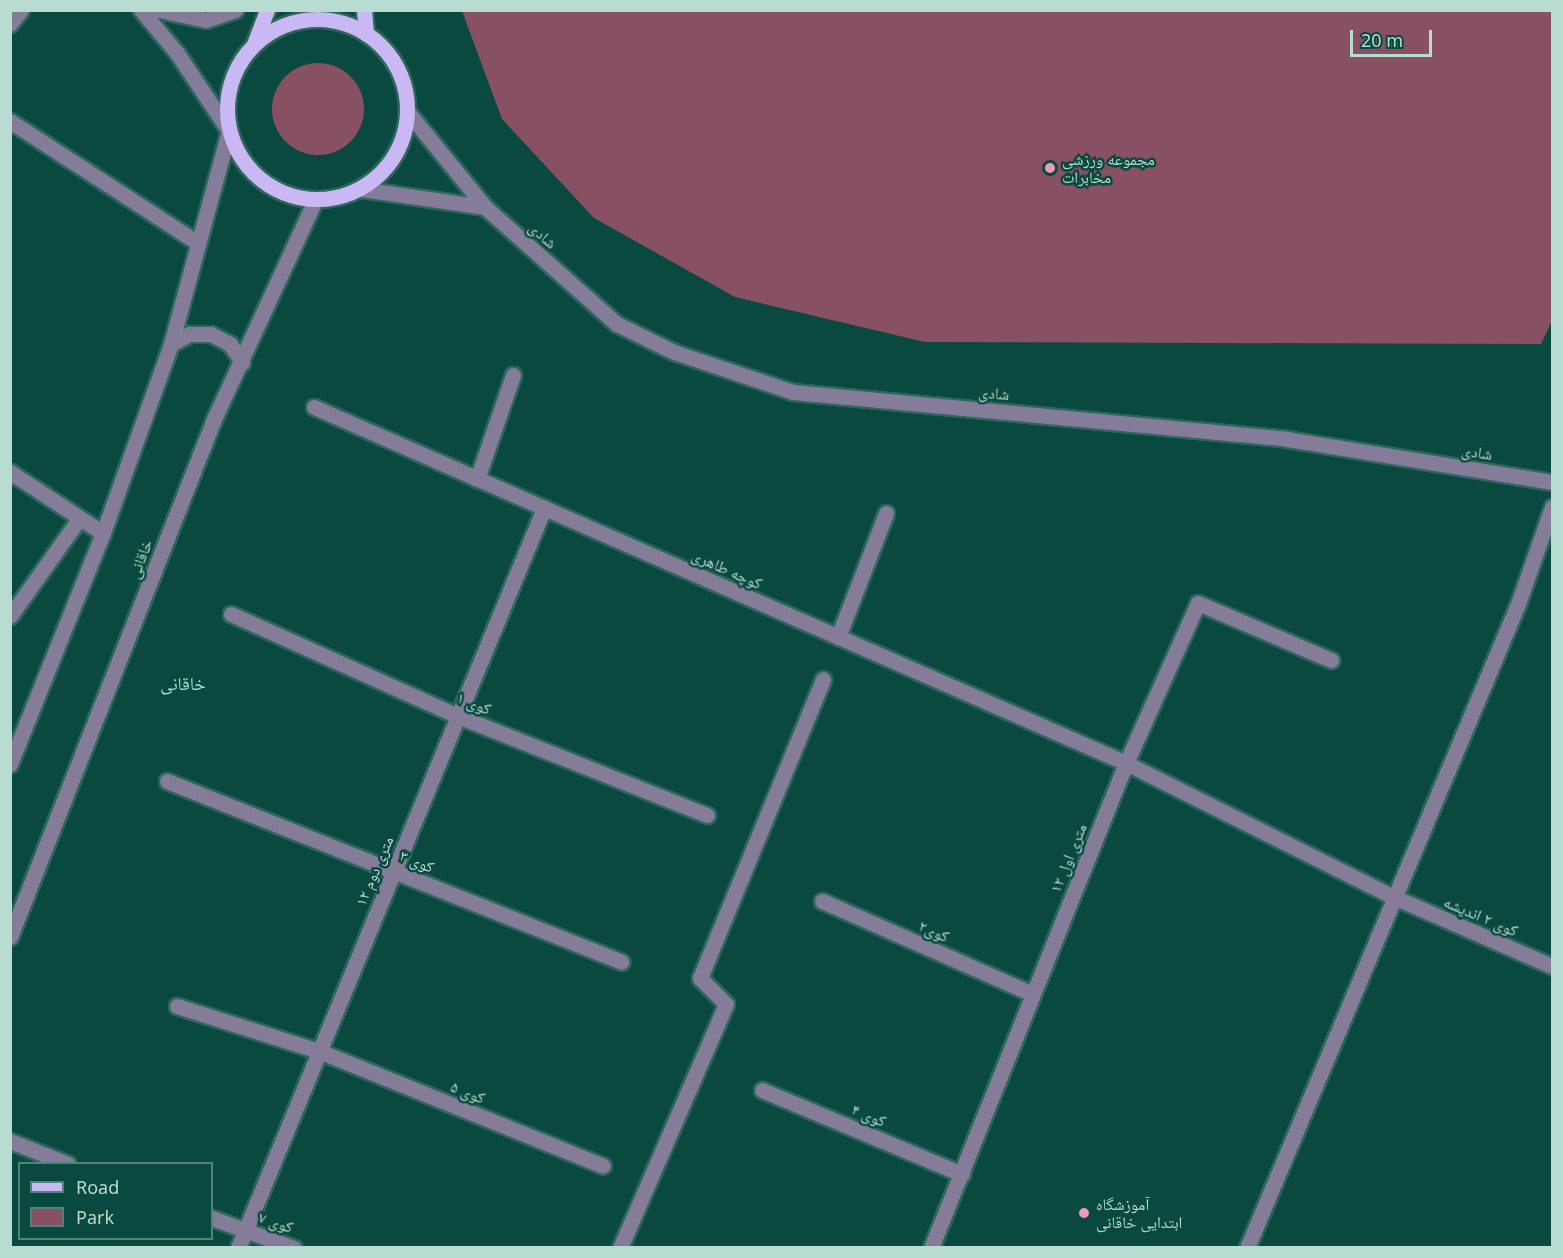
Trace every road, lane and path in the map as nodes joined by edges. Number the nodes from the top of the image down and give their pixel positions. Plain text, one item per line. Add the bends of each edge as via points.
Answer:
1 (21, 10) edge
2 (141, 10) edge
3 (159, 10) edge
4 (235, 10) edge
5 (267, 10) edge
6 (364, 10) edge
7 (10, 24) edge
8 (366, 34) junction
9 (254, 44) junction
10 (407, 111) junction
11 (10, 121) edge
12 (229, 131) junction
13 (361, 189) junction
14 (315, 200) junction
15 (485, 207) junction
16 (198, 243) junction
17 (171, 344) junction
18 (242, 362) junction
19 (513, 375) dead end
20 (314, 407) dead end
21 (10, 472) edge
22 (477, 479) junction
23 (1552, 482) edge
24 (1552, 507) edge
25 (544, 508) junction
26 (886, 513) dead end
27 (79, 519) junction
28 (103, 533) junction
29 (231, 614) dead end
30 (10, 616) edge
31 (838, 637) junction
32 (1331, 660) dead end
33 (823, 680) dead end
34 (458, 716) junction
35 (1126, 763) junction
36 (10, 764) edge
37 (167, 781) dead end
38 (707, 815) dead end
39 (394, 871) junction
40 (1396, 898) junction
41 (822, 901) dead end
42 (10, 937) edge
43 (621, 962) dead end
44 (1552, 966) edge
45 (1032, 993) junction
46 (177, 1005) dead end
47 (319, 1051) junction
48 (762, 1090) dead end
49 (10, 1142) edge
50 (63, 1162) edge
51 (603, 1166) dead end
52 (962, 1174) junction
53 (213, 1218) edge
54 (245, 1231) junction
55 (238, 1248) edge
56 (294, 1248) edge
57 (620, 1248) edge
58 (932, 1248) edge
59 (1247, 1248) edge

1 - 7 street
2 - 12 street via 177,53
3 - 4 street via 206,20
5 - 9 main road
6 - 8 main road
8 - 9 main road via 342,22 295,21
8 - 10 main road via 396,66
9 - 12 main road via 230,84 226,107
10 - 13 main road via 404,135 395,156 380,175
10 - 15 street, شادی
11 - 16 street
12 - 14 main road via 237,153 258,177 292,197
12 - 16 street
13 - 14 main road via 339,198
13 - 15 street
14 - 18 street, خاقانی
15 - 23 street, شادی via 617,324 674,352 794,392 1287,439
16 - 17 street
17 - 18 street via 189,334 211,334 230,344
17 - 28 street
18 - 42 street, خاقانی via 214,419
19 - 22 street
20 - 22 street, کوچه طاهری
21 - 27 street
22 - 25 street, کوچه طاهری
24 - 40 street via 1518,604
25 - 31 street, کوچه طاهری
25 - 34 street, ۱۲ متری دوم
26 - 31 street
27 - 28 street
27 - 30 street
28 - 36 street
29 - 34 street, کوی ۱
31 - 35 street, کوچه طاهری
32 - 35 street, ۱۲ متری اول via 1198,603
33 - 57 street via 700,978 726,1004
34 - 38 street, کوی ۱
34 - 39 street, ۱۲ متری دوم
35 - 40 street
35 - 45 street, ۱۲ متری اول
37 - 39 street, کوی ۳
39 - 43 street, کوی ۳
39 - 47 street, ۱۲ متری دوم
40 - 44 street, کوی ۲ اندیشه
40 - 59 street
41 - 45 street, کوی۲
45 - 52 street, ۱۲ متری اول
46 - 47 street, کوی ۵
47 - 51 street, کوی ۵
47 - 54 street, ۱۲ متری دوم
48 - 52 street, کوی ۴
49 - 50 street
52 - 58 street, ۱۲ متری اول
53 - 54 street, کوی ۷
54 - 55 street, ۱۲ متری دوم
54 - 56 street, کوی ۷

